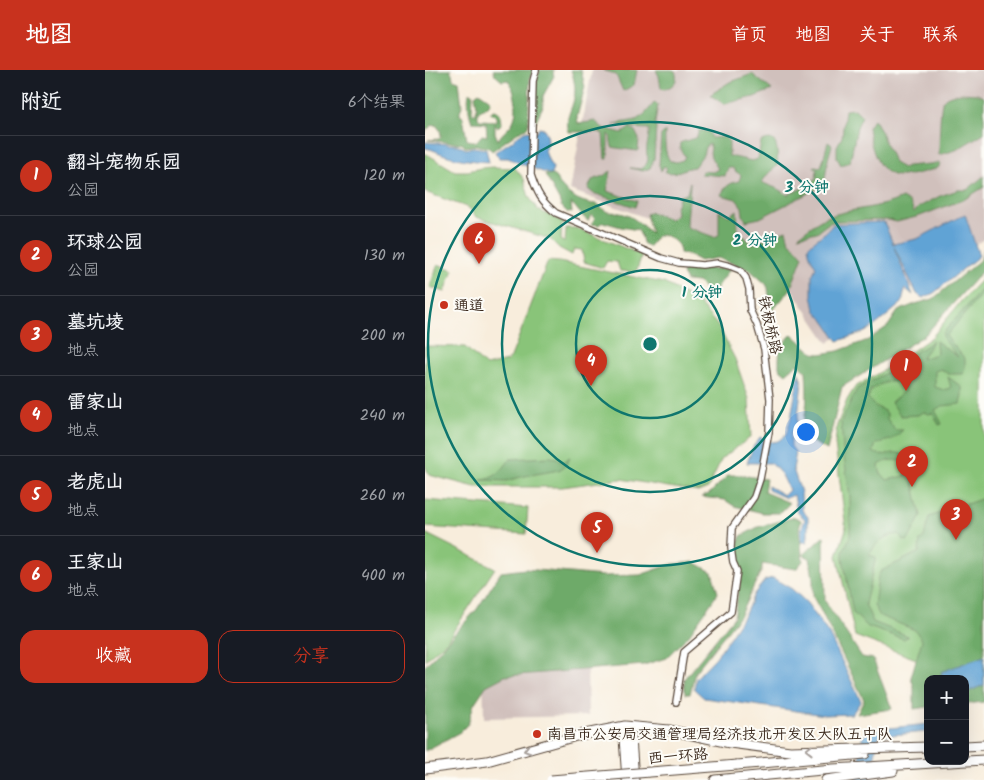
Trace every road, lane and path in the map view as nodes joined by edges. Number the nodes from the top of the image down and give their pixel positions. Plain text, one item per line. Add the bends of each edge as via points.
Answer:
1 (536, 70) edge
2 (676, 702) dead end
3 (625, 726) junction
4 (984, 745) edge
5 (969, 746) edge
6 (924, 748) edge
7 (924, 748) edge
8 (984, 760) edge
9 (969, 761) edge
10 (924, 764) edge
11 (940, 765) edge
12 (425, 769) edge
13 (551, 780) edge
14 (627, 780) edge
15 (634, 780) edge
16 (715, 780) edge
17 (826, 780) edge

1 - 2 street, 铁板桥路 via 533,80 531,175 544,203 556,213 661,258 679,263 718,264 740,270 746,278 751,310 764,349 770,399 769,432 754,497 732,528 731,548 737,571 731,612 684,652
6 -> 3 highway via 790,751 669,730
3 -> 12 highway via 579,735 487,761
3 - 14 highway
3 - 15 highway via 631,738
4 - 5 highway
7 - 13 highway, 西一环路, bridge
8 - 9 highway, 西一环路
10 - 16 highway, 西一环路
11 - 17 highway

